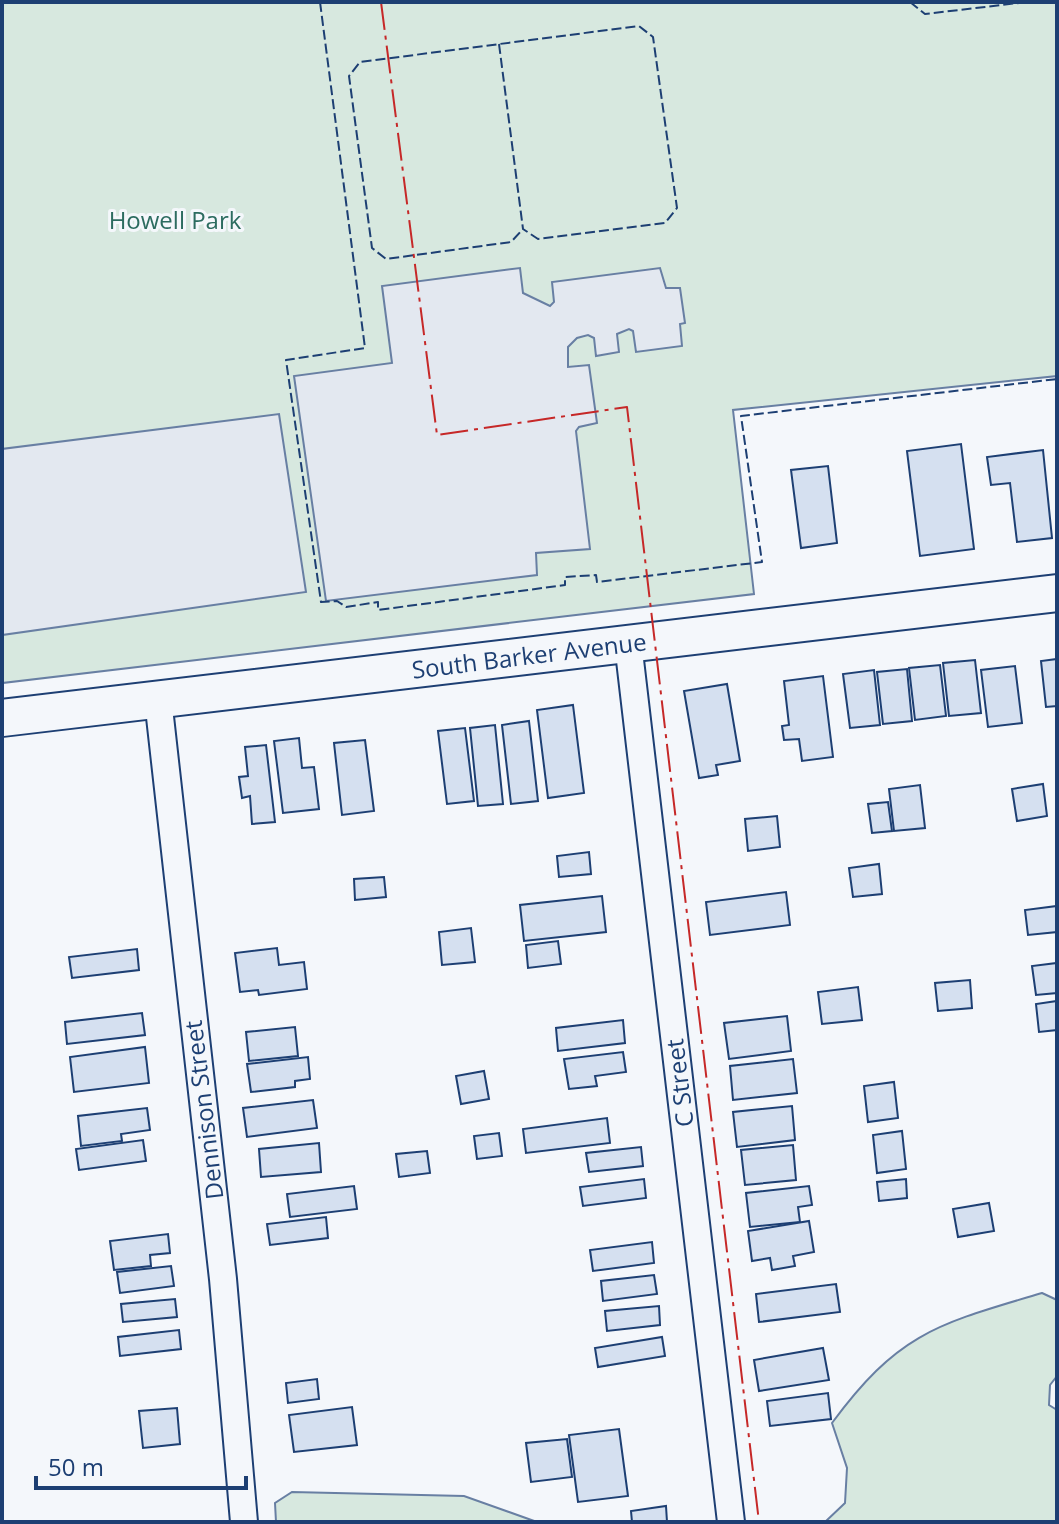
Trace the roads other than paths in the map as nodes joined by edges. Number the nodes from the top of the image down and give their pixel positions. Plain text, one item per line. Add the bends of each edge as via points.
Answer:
1 (1057, 593) edge
2 (628, 643) junction
3 (158, 699) junction
4 (2, 718) edge
5 (244, 1522) edge
6 (731, 1522) edge

1 - 2 main road, South Barker Avenue
2 - 3 main road, South Barker Avenue
2 - 6 street, C Street
3 - 4 main road, South Barker Avenue
3 - 5 street, Dennison Street via 223,1279

